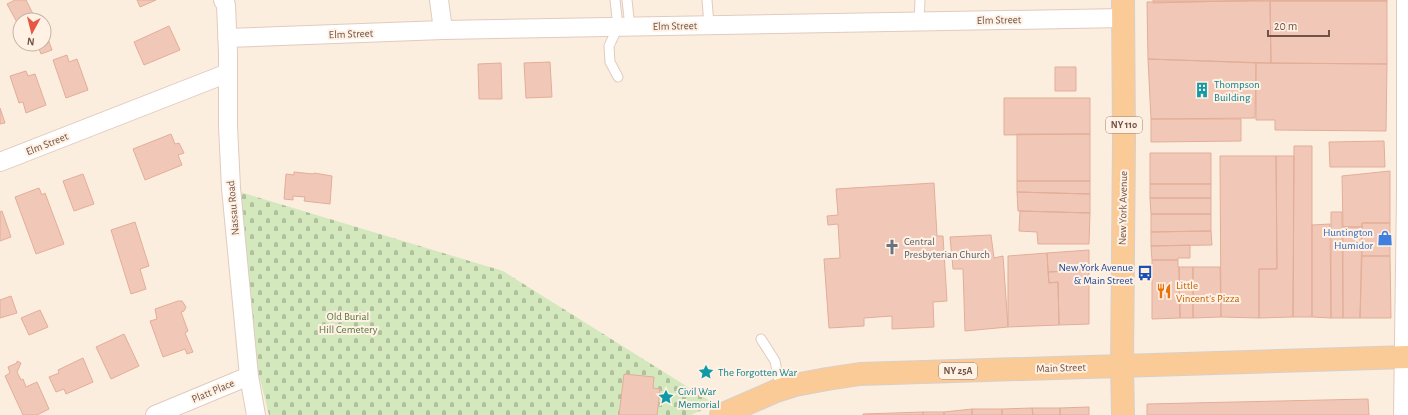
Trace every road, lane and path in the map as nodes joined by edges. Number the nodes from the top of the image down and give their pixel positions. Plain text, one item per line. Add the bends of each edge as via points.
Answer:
1 (223, 0) edge
2 (439, 0) edge
3 (614, 0) edge
4 (627, 0) edge
5 (707, 0) edge
6 (920, 0) edge
7 (1408, 0) edge
8 (1123, 9) edge
9 (919, 21) junction
10 (709, 25) junction
11 (624, 27) junction
12 (443, 30) junction
13 (228, 38) junction
14 (228, 73) junction
15 (618, 76) dead end
16 (0, 162) edge
17 (761, 339) dead end
18 (1407, 357) edge
19 (1122, 366) junction
20 (249, 376) junction
21 (781, 390) junction
22 (723, 414) edge
23 (155, 415) edge
24 (256, 415) edge
25 (1123, 415) edge
26 (1405, 415) edge

1 - 13 street, Nassau Road via 226,5
2 - 12 street
3 - 11 lane
4 - 11 lane
5 - 10 lane
6 - 9 lane
7 - 18 street
8 - 9 street, Elm Street
8 - 19 main road, New York Avenue / NY 110
9 - 10 street, Elm Street
10 - 11 street, Elm Street
11 - 12 street, Elm Street
11 - 15 lane via 609,46 610,62
12 - 13 street, Elm Street
13 - 14 street, Nassau Road
14 - 16 street, Elm Street
14 - 20 street, Nassau Road via 231,188
17 - 21 lane via 775,361
18 - 19 main road, Main Street / NY 25A
18 - 26 street
19 - 21 main road, Main Street / NY 25A via 860,374 795,385
19 - 25 main road, New York Avenue / NY 110
20 - 23 street, Platt Place
20 - 24 street, Nassau Road
21 - 22 main road, Main Street / NY 25A

